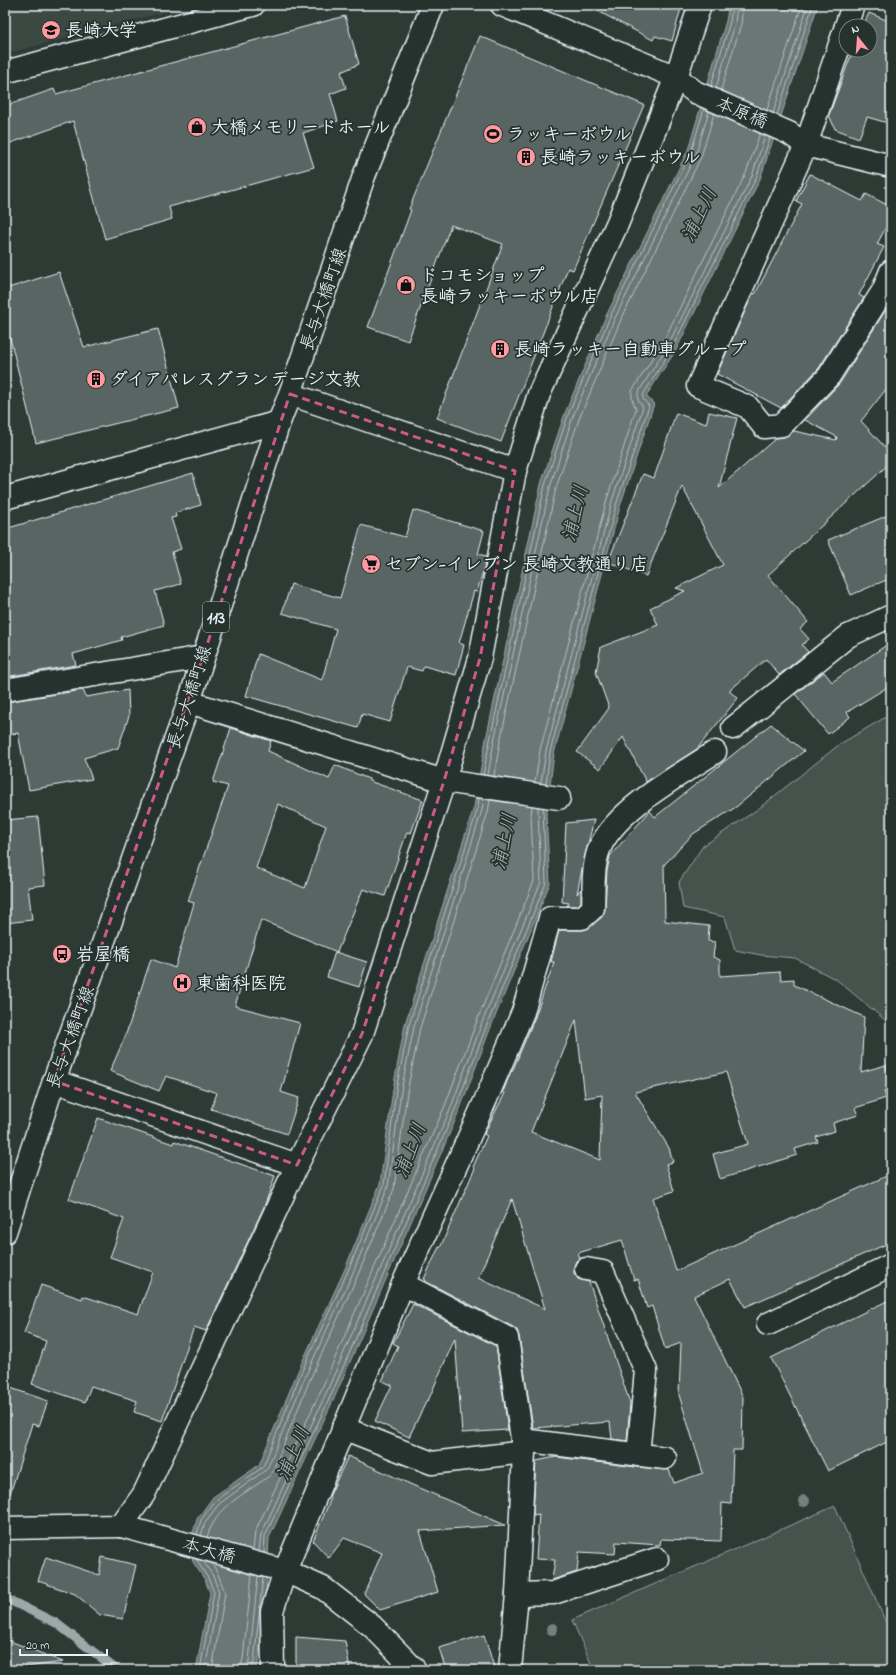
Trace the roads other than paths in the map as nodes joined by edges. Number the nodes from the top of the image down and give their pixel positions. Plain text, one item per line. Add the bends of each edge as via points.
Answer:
1 (253, 5) edge
2 (433, 5) edge
3 (502, 5) edge
4 (700, 5) edge
5 (853, 5) edge
6 (849, 18) edge
7 (838, 45) edge
8 (5, 72) edge
9 (676, 78) junction
10 (798, 139) junction
11 (891, 166) edge
12 (888, 286) edge
13 (290, 394) junction
14 (278, 422) junction
15 (515, 471) junction
16 (6, 494) edge
17 (891, 616) edge
18 (203, 657) junction
19 (5, 690) edge
20 (189, 702) junction
21 (733, 728) dead end
22 (715, 752) dead end
23 (444, 781) junction
24 (558, 798) dead end
25 (54, 1081) junction
26 (297, 1166) junction
27 (5, 1232) edge
28 (891, 1265) edge
29 (586, 1269) dead end
30 (402, 1284) junction
31 (768, 1324) dead end
32 (343, 1428) junction
33 (523, 1446) junction
34 (638, 1455) junction
35 (665, 1458) dead end
36 (121, 1526) junction
37 (5, 1528) edge
38 (657, 1559) dead end
39 (285, 1571) junction
40 (517, 1594) junction
41 (273, 1670) edge
42 (415, 1670) edge
43 (510, 1670) edge

1 - 8 street
2 - 13 street, 長与大橋町線 / 113 via 364,176
3 - 9 street, 本原橋
4 - 9 street
5 - 6 street
7 - 10 street
9 - 10 street, 本原橋 via 695,92
9 - 15 street via 618,222 539,394
10 - 11 street, 本原橋
10 - 12 street via 698,386 748,407 764,427 782,425 830,376
13 - 14 street, 長与大橋町線 / 113
13 - 15 street
14 - 16 street
14 - 18 street, 長与大橋町線 / 113
15 - 23 street via 480,658
17 - 21 street via 848,636
18 - 19 street
18 - 20 street, 長与大橋町線 / 113
20 - 23 street
20 - 25 street, 長与大橋町線 / 113
22 - 30 street via 625,814 606,837 600,848 596,868 593,908 582,918 550,918 523,1012
23 - 24 street
23 - 26 street via 362,1034
25 - 26 street
25 - 27 street, 長与大橋町線 / 113
26 - 36 street via 144,1494
28 - 31 street
29 - 34 street via 603,1272 646,1371
30 - 32 street
30 - 33 street via 507,1338
32 - 33 street via 432,1463
32 - 39 street
33 - 34 street
33 - 40 street
34 - 35 street
36 - 37 street, 本大橋
36 - 39 street, 本大橋
38 - 40 street via 553,1593
39 - 41 street via 272,1611
39 - 42 street, 本大橋 via 323,1588 372,1626
40 - 43 street

